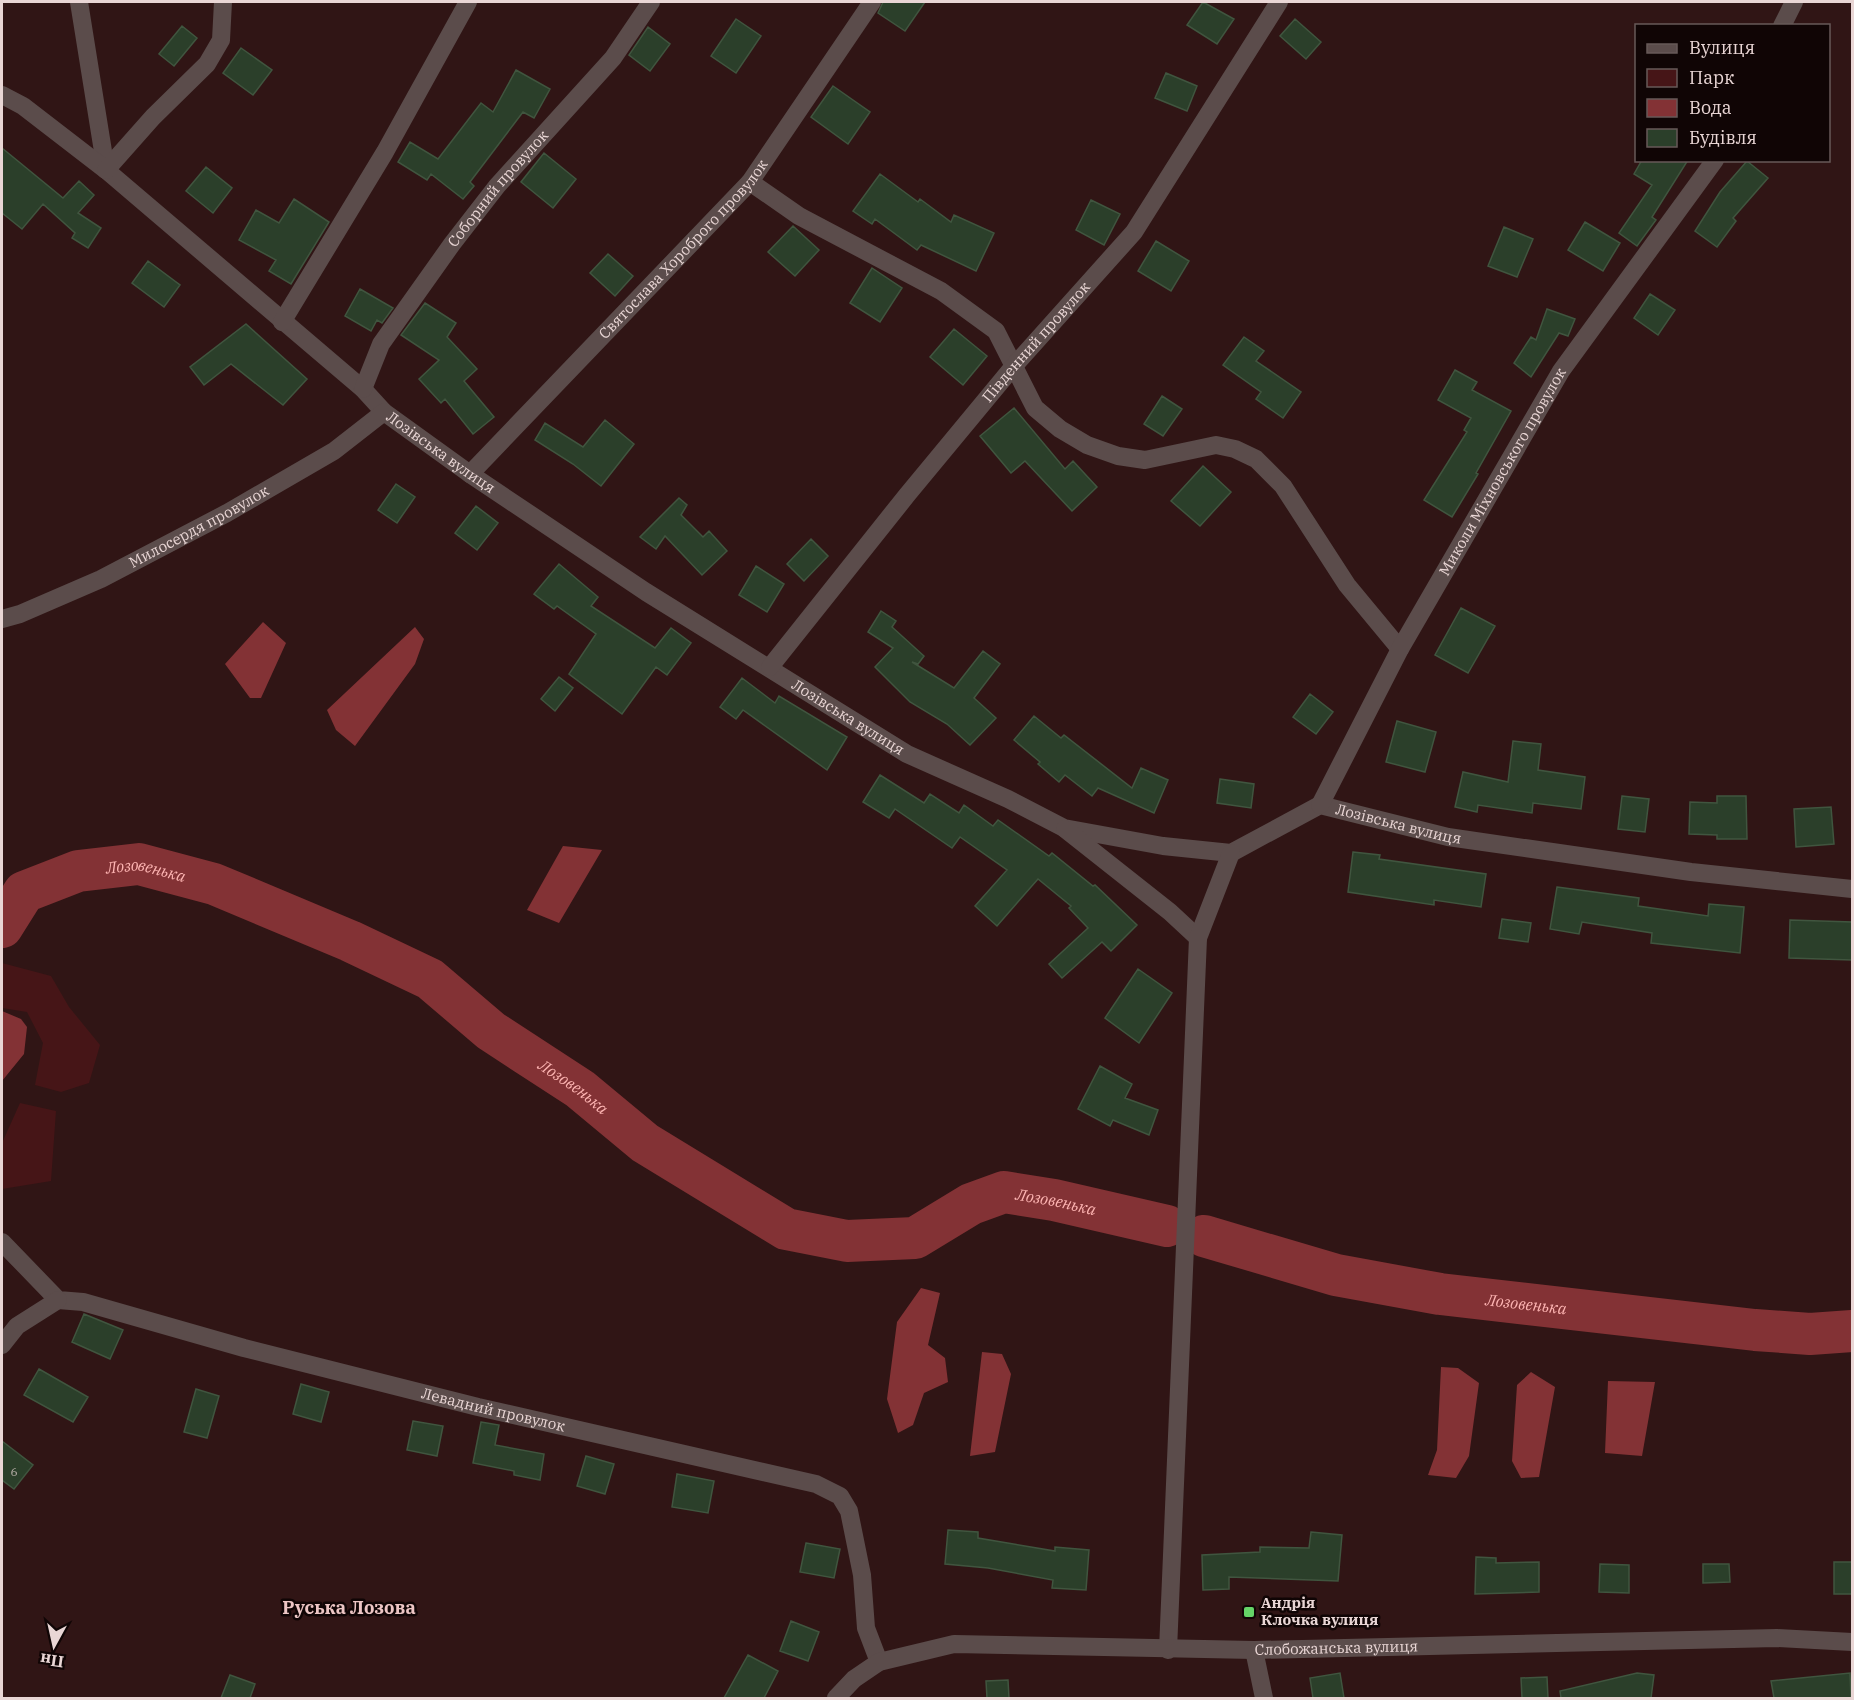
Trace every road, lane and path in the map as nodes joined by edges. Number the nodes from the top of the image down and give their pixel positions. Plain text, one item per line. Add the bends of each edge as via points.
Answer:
1 (79, 2) edge
2 (223, 2) edge
3 (468, 2) edge
4 (651, 2) edge
5 (872, 2) edge
6 (1279, 2) edge
7 (1794, 2) edge
8 (1783, 24) edge
9 (2, 95) edge
10 (1714, 162) edge
11 (105, 170) junction
12 (750, 182) junction
13 (282, 321) junction
14 (1013, 367) junction
15 (363, 389) junction
16 (384, 412) junction
17 (470, 474) junction
18 (2, 619) edge
19 (1400, 649) junction
20 (770, 667) junction
21 (1320, 805) junction
22 (1064, 828) junction
23 (1231, 853) junction
24 (1852, 889) edge
25 (1198, 938) junction
26 (2, 1242) edge
27 (58, 1300) junction
28 (2, 1345) edge
29 (1852, 1642) edge
30 (1168, 1650) junction
31 (1254, 1650) junction
32 (879, 1662) junction
33 (836, 1698) edge
34 (1264, 1698) edge

1 - 11 street
2 - 11 street via 221,40 207,64
3 - 13 street via 385,152
4 - 15 street, Соборний провулок via 613,58 497,186 452,244 381,344
5 - 12 street, Святослава Хороброго провулок
6 - 14 street, Південний провулок via 1134,232
7 - 8 street
9 - 11 street, Лозівська вулиця via 23,106
10 - 19 street, Миколи Міхновського провулок via 1561,371
11 - 13 street, Лозівська вулиця
12 - 14 street via 799,216 941,291 996,331
12 - 17 street, Святослава Хороброго провулок
13 - 15 street, Лозівська вулиця
14 - 19 street via 1035,408 1059,429 1088,445 1118,456 1145,460 1216,445 1256,459 1283,486 1347,585
14 - 20 street, Південний провулок
15 - 16 street, Лозівська вулиця
16 - 17 street, Лозівська вулиця
16 - 18 street, Милосердя провулок via 334,451 227,513 101,579
17 - 20 street, Лозівська вулиця via 646,592
19 - 21 street, Миколи Міхновського провулок
20 - 22 street, Лозівська вулиця via 907,754
21 - 23 street, Лозівська вулиця
21 - 24 street, Лозівська вулиця via 1448,837 1691,872
22 - 23 street, Лозівська вулиця via 1163,846
22 - 25 street
23 - 25 street
25 - 30 street
26 - 27 street
27 - 28 street via 16,1326
27 - 32 street, Левадний провулок via 83,1302 244,1348 478,1407 816,1484 840,1496 849,1511 862,1575 866,1628
29 - 31 street, Слобожанська вулиця via 1778,1638
30 - 31 street, Слобожанська вулиця
30 - 32 street, Слобожанська вулиця via 1029,1643 954,1644
31 - 34 street
32 - 33 street, Слобожанська вулиця via 854,1679

